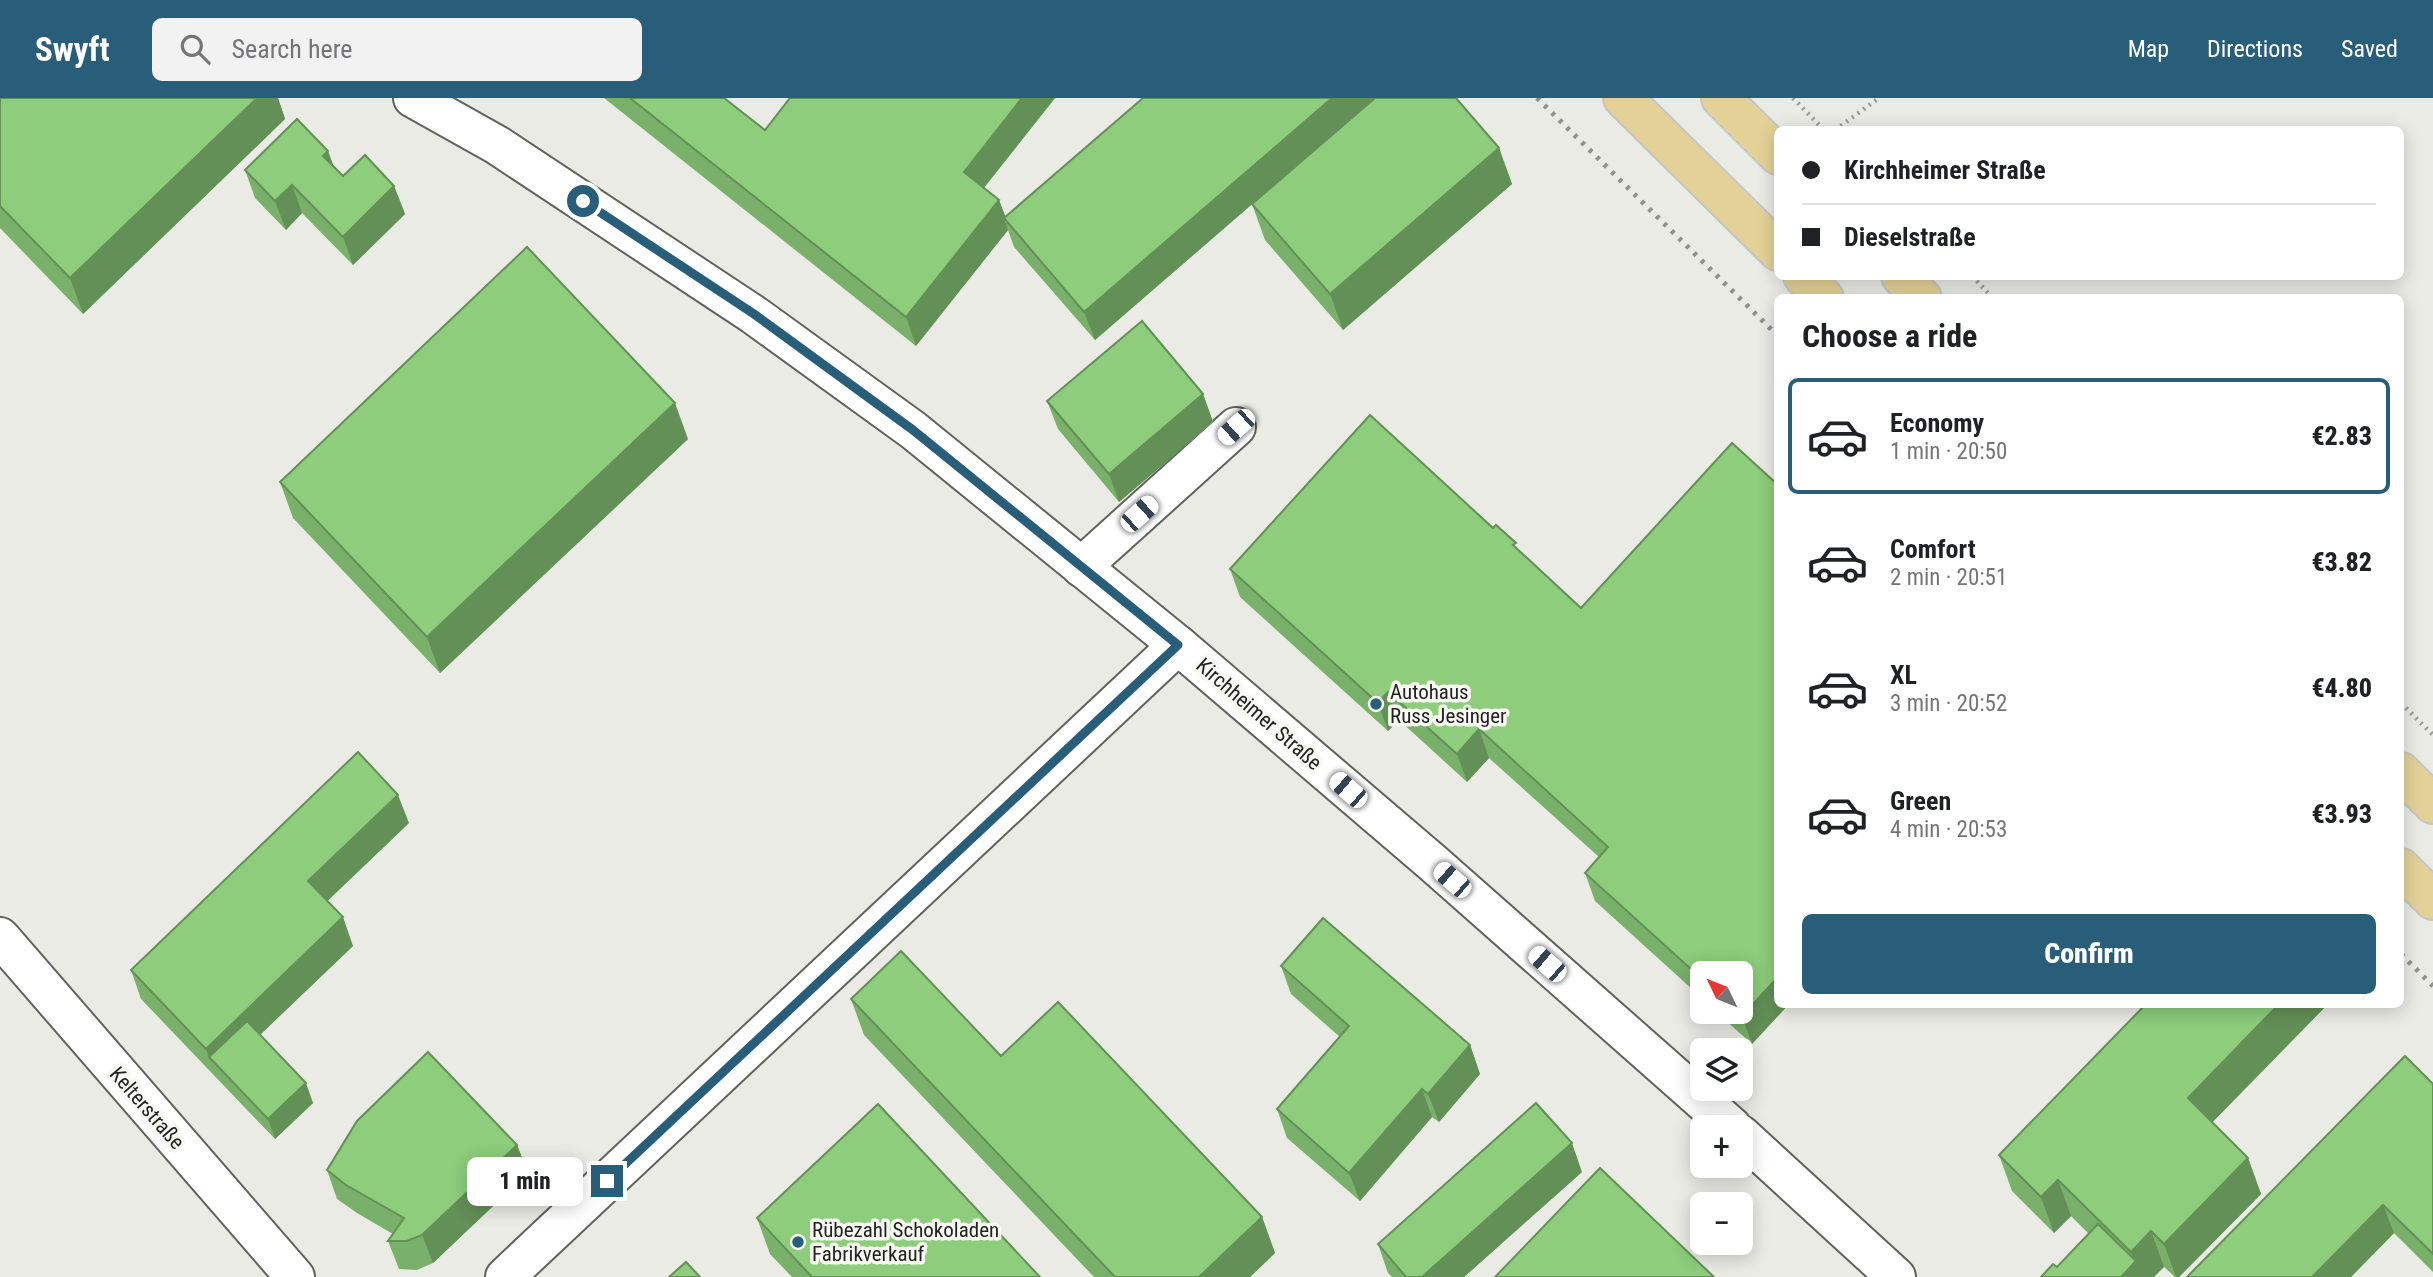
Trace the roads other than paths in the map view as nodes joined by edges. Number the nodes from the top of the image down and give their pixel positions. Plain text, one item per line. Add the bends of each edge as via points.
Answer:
1 (413, 98) edge
2 (1623, 98) edge
3 (1721, 98) edge
4 (1774, 151) edge
5 (1774, 247) edge
6 (1807, 280) edge
7 (1905, 280) edge
8 (1821, 294) edge
9 (1918, 294) edge
10 (1236, 427) dead end
11 (1081, 567) junction
12 (1178, 645) junction
13 (2404, 775) edge
14 (2433, 804) edge
15 (2404, 871) edge
16 (2433, 900) edge
17 (0, 937) edge
18 (1718, 1115) edge
19 (1753, 1146) edge
20 (296, 1277) edge
21 (505, 1277) edge
22 (1896, 1277) edge

1 - 11 street, Kirchheimer Straße via 497,145 754,314 913,430
2 - 5 main road
3 - 4 main road
6 - 8 main road
7 - 9 main road
10 - 11 street
11 - 12 street, Kirchheimer Straße
12 - 18 street, Kirchheimer Straße
12 - 21 street
13 - 14 main road
15 - 16 main road
17 - 20 street, Kelterstraße
19 - 22 street

